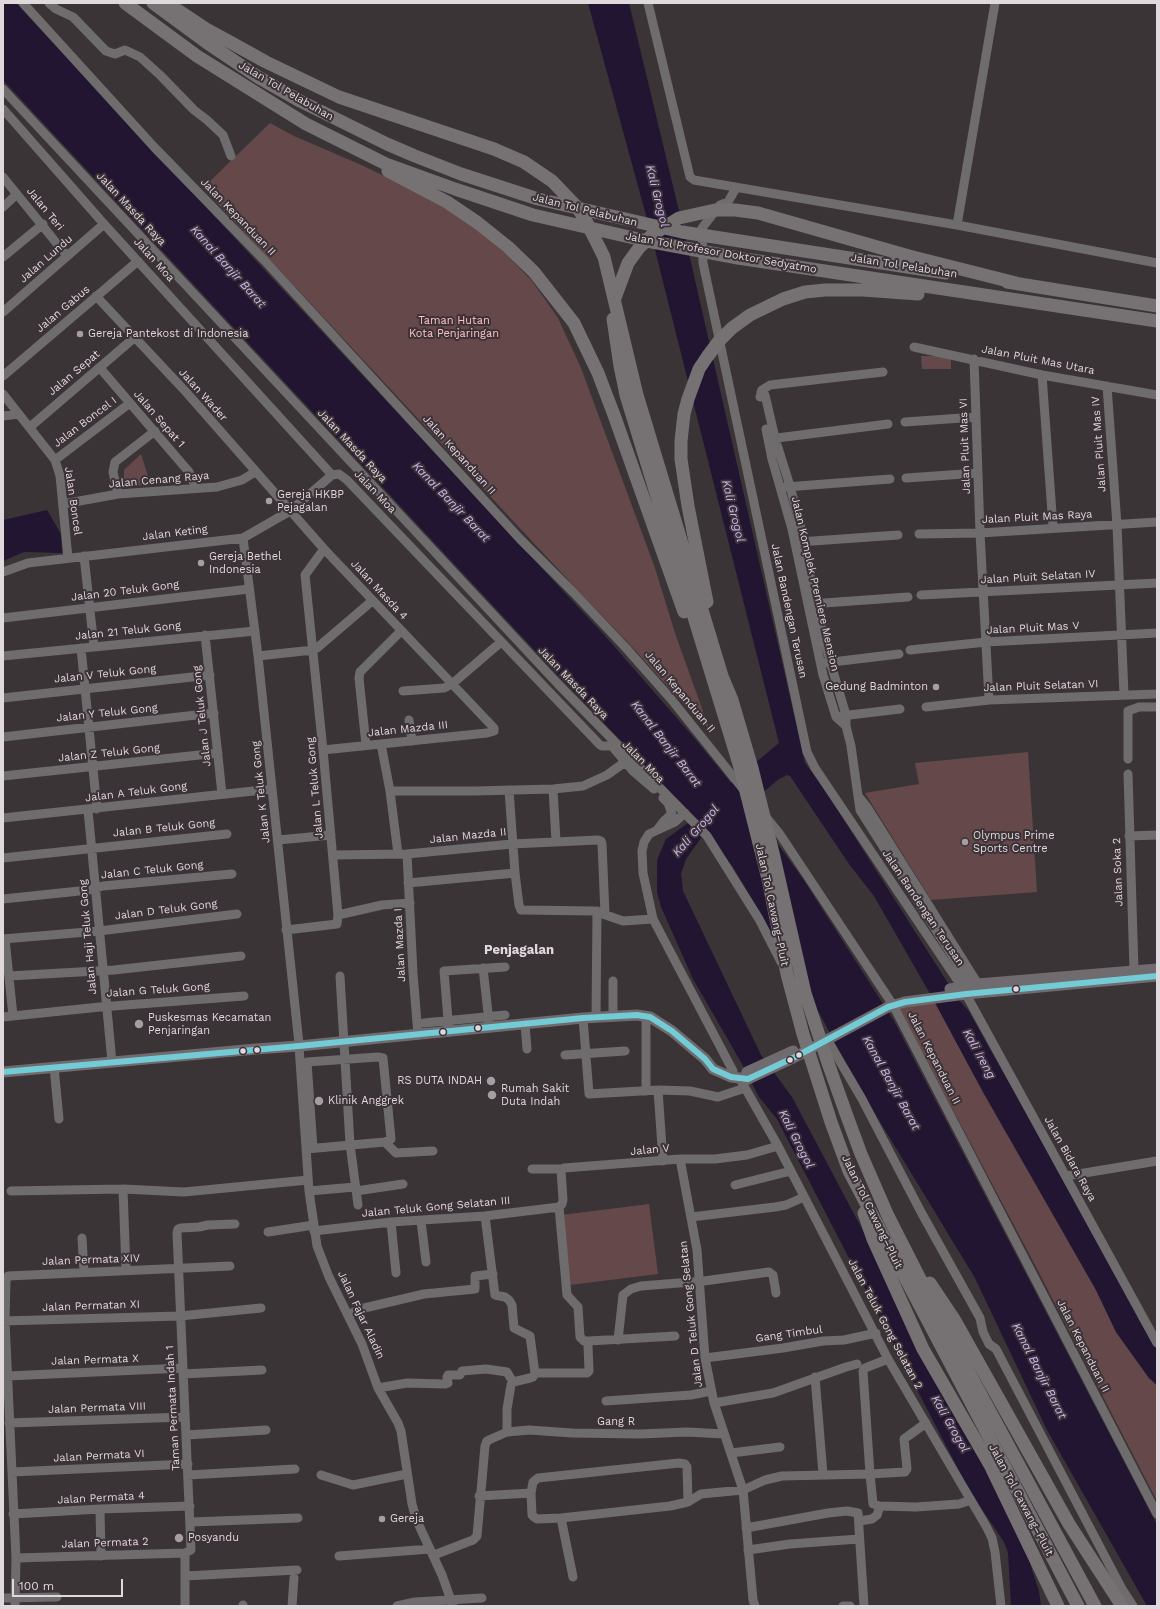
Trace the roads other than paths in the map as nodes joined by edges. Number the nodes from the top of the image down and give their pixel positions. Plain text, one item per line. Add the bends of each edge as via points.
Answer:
1 (23, 3) edge
2 (49, 3) edge
3 (126, 3) edge
4 (152, 3) edge
5 (166, 3) edge
6 (648, 3) edge
7 (995, 3) edge
8 (3, 89) edge
9 (3, 109) edge
10 (366, 155) junction
11 (231, 156) dead end
12 (3, 177) edge
13 (17, 194) junction
14 (729, 197) junction
15 (3, 206) edge
16 (43, 224) junction
17 (104, 224) junction
18 (957, 225) junction
19 (67, 256) junction
20 (3, 257) edge
21 (138, 261) junction
22 (1157, 263) edge
23 (1016, 283) junction
24 (96, 296) junction
25 (988, 296) junction
26 (1156, 306) edge
27 (3, 312) edge
28 (1157, 322) edge
29 (134, 338) junction
30 (914, 347) dead end
31 (974, 359) junction
32 (100, 368) junction
33 (883, 372) dead end
34 (1042, 374) junction
35 (3, 376) edge
36 (1107, 386) junction
37 (3, 394) edge
38 (1157, 394) edge
39 (130, 403) junction
40 (19, 414) junction
41 (3, 416) edge
42 (976, 416) junction
43 (905, 422) dead end
44 (888, 424) dead end
45 (30, 427) junction
46 (155, 431) junction
47 (772, 438) junction
48 (55, 460) junction
49 (255, 472) junction
50 (978, 473) junction
51 (332, 475) junction
52 (906, 478) dead end
53 (890, 479) dead end
54 (790, 486) junction
55 (196, 488) junction
56 (780, 488) junction
57 (118, 494) junction
58 (63, 504) junction
59 (290, 511) junction
60 (1157, 522) edge
61 (1117, 525) junction
62 (1053, 528) junction
63 (980, 533) junction
64 (919, 534) dead end
65 (898, 535) dead end
66 (242, 538) junction
67 (800, 542) junction
68 (324, 549) junction
69 (84, 556) junction
70 (68, 558) junction
71 (3, 572) edge
72 (1157, 583) edge
73 (1120, 585) junction
74 (249, 589) junction
75 (984, 592) junction
76 (920, 595) dead end
77 (908, 597) dead end
78 (372, 602) junction
79 (812, 604) junction
80 (90, 607) junction
81 (3, 618) edge
82 (255, 631) junction
83 (401, 631) junction
84 (1157, 633) edge
85 (205, 635) junction
86 (1122, 635) junction
87 (501, 642) junction
88 (986, 642) junction
89 (94, 647) junction
90 (82, 648) junction
91 (313, 650) junction
92 (704, 650) junction
93 (910, 650) dead end
94 (899, 654) dead end
95 (3, 656) edge
96 (258, 656) junction
97 (825, 662) junction
98 (210, 675) junction
99 (452, 684) junction
100 (86, 688) junction
101 (403, 691) dead end
102 (1157, 694) edge
103 (1124, 695) junction
104 (3, 698) edge
105 (732, 700) junction
106 (989, 700) junction
107 (926, 707) dead end
108 (1157, 707) edge
109 (900, 709) dead end
110 (214, 713) junction
111 (846, 715) junction
112 (836, 717) junction
113 (409, 720) dead end
114 (846, 726) junction
115 (89, 728) junction
116 (494, 731) joint
117 (3, 737) edge
118 (412, 741) junction
119 (381, 744) junction
120 (366, 745) junction
121 (323, 750) junction
122 (218, 753) junction
123 (1128, 760) dead end
124 (625, 762) junction
125 (93, 767) junction
126 (1128, 774) dead end
127 (3, 776) edge
128 (552, 788) junction
129 (272, 789) junction
130 (510, 790) junction
131 (390, 791) junction
132 (222, 794) junction
133 (92, 809) junction
134 (686, 814) junction
135 (3, 818) edge
136 (656, 830) junction
137 (227, 834) dead end
138 (331, 835) junction
139 (1157, 835) edge
140 (1129, 836) junction
141 (278, 840) junction
142 (556, 841) junction
143 (512, 844) junction
144 (91, 848) junction
145 (403, 854) junction
146 (333, 855) junction
147 (3, 858) edge
148 (515, 873) junction
149 (232, 874) dead end
150 (408, 883) junction
151 (95, 888) junction
152 (3, 899) edge
153 (410, 903) junction
154 (601, 912) junction
155 (236, 914) dead end
156 (338, 919) junction
157 (654, 919) junction
158 (286, 930) junction
159 (99, 931) junction
160 (4, 939) edge
161 (241, 956) dead end
162 (505, 967) dead end
163 (483, 968) junction
164 (1157, 968) edge
165 (103, 970) junction
166 (1134, 974) junction
167 (9, 976) junction
168 (340, 976) dead end
169 (1157, 976) edge
170 (613, 981) dead end
171 (968, 990) junction
172 (244, 996) dead end
173 (889, 1004) junction
174 (106, 1006) junction
175 (505, 1015) dead end
176 (13, 1016) junction
177 (614, 1016) junction
178 (3, 1017) edge
179 (596, 1017) junction
180 (650, 1017) junction
181 (583, 1018) junction
182 (448, 1020) junction
183 (489, 1022) junction
184 (424, 1023) dead end
185 (525, 1024) junction
186 (449, 1032) junction
187 (418, 1034) junction
188 (344, 1041) junction
189 (820, 1041) junction
190 (299, 1045) junction
191 (526, 1050) dead end
192 (625, 1051) dead end
193 (586, 1053) junction
194 (565, 1055) dead end
195 (346, 1060) junction
196 (112, 1062) junction
197 (54, 1067) junction
198 (3, 1072) edge
199 (740, 1077) junction
200 (658, 1090) junction
201 (646, 1091) junction
202 (58, 1119) dead end
203 (385, 1142) junction
204 (350, 1144) junction
205 (778, 1146) junction
206 (309, 1149) junction
207 (433, 1151) dead end
208 (680, 1159) junction
209 (663, 1161) junction
210 (1157, 1161) edge
211 (532, 1169) dead end
212 (562, 1169) junction
213 (791, 1171) junction
214 (849, 1171) junction
215 (1066, 1176) junction
216 (308, 1180) junction
217 (403, 1184) dead end
218 (735, 1185) dead end
219 (122, 1189) junction
220 (356, 1189) junction
221 (11, 1191) dead end
222 (309, 1191) junction
223 (804, 1197) junction
224 (358, 1206) dead end
225 (559, 1207) junction
226 (485, 1216) junction
227 (691, 1217) junction
228 (421, 1221) junction
229 (391, 1222) junction
230 (235, 1224) dead end
231 (314, 1228) junction
232 (268, 1232) dead end
233 (82, 1238) dead end
234 (904, 1245) junction
235 (426, 1262) dead end
236 (230, 1266) dead end
237 (178, 1268) junction
238 (126, 1270) junction
239 (84, 1272) junction
240 (396, 1273) dead end
241 (493, 1274) junction
242 (699, 1282) junction
243 (776, 1293) dead end
244 (261, 1308) dead end
245 (348, 1315) junction
246 (180, 1316) junction
247 (4, 1321) edge
248 (876, 1333) junction
249 (675, 1336) dead end
250 (618, 1340) junction
251 (589, 1341) junction
252 (1157, 1343) edge
253 (705, 1358) junction
254 (888, 1359) junction
255 (858, 1364) dead end
256 (262, 1370) dead end
257 (183, 1371) junction
258 (535, 1373) junction
259 (7, 1376) junction
260 (815, 1377) junction
261 (513, 1382) junction
262 (422, 1388) dead end
263 (379, 1389) junction
264 (711, 1391) junction
265 (606, 1401) dead end
266 (714, 1403) junction
267 (186, 1417) junction
268 (9, 1423) junction
269 (926, 1423) junction
270 (266, 1430) dead end
271 (507, 1432) junction
272 (724, 1434) junction
273 (186, 1435) junction
274 (780, 1447) dead end
275 (731, 1453) junction
276 (188, 1464) junction
277 (294, 1470) dead end
278 (12, 1472) junction
279 (188, 1474) junction
280 (407, 1474) junction
281 (823, 1474) junction
282 (870, 1474) junction
283 (320, 1475) dead end
284 (7, 1483) edge
285 (742, 1490) junction
286 (531, 1493) junction
287 (479, 1496) junction
288 (971, 1500) junction
289 (688, 1502) junction
290 (190, 1506) junction
291 (880, 1506) junction
292 (100, 1509) junction
293 (14, 1514) junction
294 (1157, 1514) edge
295 (298, 1518) dead end
296 (561, 1518) junction
297 (859, 1521) junction
298 (191, 1522) junction
299 (746, 1528) junction
300 (859, 1539) junction
301 (189, 1550) junction
302 (748, 1550) junction
303 (432, 1552) junction
304 (101, 1556) junction
305 (339, 1556) dead end
306 (16, 1558) junction
307 (185, 1576) junction
308 (573, 1578) dead end
309 (57, 1597) dead end
310 (3, 1598) edge
311 (482, 1598) dead end
312 (16, 1602) edge
313 (452, 1602) edge
314 (185, 1606) edge
315 (292, 1606) edge
316 (397, 1606) edge
317 (755, 1606) edge
318 (843, 1606) edge
319 (850, 1606) edge
320 (864, 1606) edge
321 (1001, 1606) edge
322 (1058, 1606) edge
323 (1078, 1606) edge
324 (1095, 1606) edge
325 (1122, 1606) edge
326 (1133, 1606) edge

1 - 173 street, Jalan Kepanduan II via 155,148 265,261 671,699 779,833
2 - 11 street via 73,18 106,51 115,54 126,50 140,57 223,135
3 - 10 highway, Jalan Tol Profesor Doktor Sedyatmo via 197,56 306,124
4 - 23 highway, Jalan Tol Pelabuhan via 206,42 278,88 350,127 461,174 538,199 682,232
5 - 105 highway via 206,29 320,88 487,146 524,162 552,181 576,206 595,236 604,257 637,395 722,676
6 - 14 street via 690,177
7 - 18 street
8 - 134 street, Jalan Masda Raya via 558,684
9 - 17 street, Jalan Moa
10 - 25 highway, Jalan Tol Profesor Doktor Sedyatmo via 533,215 625,236 738,258
10 - 92 highway via 382,168 447,202 508,247 534,272 574,323 612,408 685,615
12 - 13 street, Jalan Teri
13 - 15 street
13 - 16 street, Jalan Teri
14 - 18 street
14 - 171 street, Jalan Bandengan Terusan via 702,228 703,263 807,752 815,768
16 - 19 street, Jalan Teri
16 - 20 street
17 - 19 street, Jalan Lundu
17 - 21 street, Jalan Moa
18 - 22 street
19 - 27 street, Jalan Lundu
21 - 24 street, Jalan Gabus
21 - 51 street, Jalan Moa
23 - 26 highway, Jalan Tol Pelabuhan
23 - 92 highway via 758,213 735,210 715,210 679,218 652,235 639,248 628,263 613,304 615,338 626,395
24 - 29 street, Jalan Wader
24 - 35 street, Jalan Gabus
25 - 28 highway
25 - 105 highway via 863,290 805,292 763,308 732,328 699,369 684,414 681,459 713,632
29 - 32 street, Jalan Sepat
29 - 49 street, Jalan Wader via 186,392
30 - 31 street, Jalan Pluit Mas Utara
31 - 34 street, Jalan Pluit Mas Utara
31 - 42 street, Jalan Pluit Mas VI
32 - 39 street, Jalan Sepat 1
32 - 45 street, Jalan Sepat
33 - 47 street, Jalan Komplek Premiere Mension via 770,385 763,389
34 - 36 street, Jalan Pluit Mas Utara
34 - 62 street
36 - 38 street, Jalan Pluit Mas Utara
36 - 61 street, Jalan Pluit Mas IV
37 - 40 street, Jalan Boncel
39 - 46 street, Jalan Sepat 1
39 - 48 street, Jalan Boncel I
40 - 41 street
40 - 45 street, Jalan Boncel
42 - 43 street
42 - 50 street, Jalan Pluit Mas VI
44 - 47 street
45 - 48 street, Jalan Boncel
46 - 55 street, Jalan Sepat 1 via 189,472
46 - 57 street via 115,462
47 - 54 street, Jalan Komplek Premiere Mension
47 - 56 street, Jalan Komplek Premiere Mension
48 - 58 street, Jalan Boncel via 60,476
49 - 55 street, Jalan Cenang Raya via 226,485
49 - 59 street, Jalan Wader
50 - 52 street
50 - 63 street, Jalan Pluit Mas VI
51 - 59 street, Jalan Keting
51 - 87 street, Jalan Moa via 339,474 347,480
53 - 54 street
54 - 56 street
54 - 67 street, Jalan Komplek Premiere Mension
55 - 57 street, Jalan Cenang Raya
56 - 67 street, Jalan Komplek Premiere Mension
57 - 58 street, Jalan Cenang Raya
58 - 70 street, Jalan Boncel
59 - 66 street, Jalan Keting
59 - 68 street, Jalan Masda 4
60 - 61 street, Jalan Pluit Mas Raya
61 - 62 street, Jalan Pluit Mas Raya
61 - 73 street, Jalan Pluit Mas IV
62 - 63 street, Jalan Pluit Mas Raya
63 - 64 street, Jalan Pluit Mas Raya
63 - 75 street, Jalan Pluit Mas VI
65 - 67 street
66 - 69 street, Jalan Keting
66 - 74 street, Jalan K Teluk Gong
67 - 79 street, Jalan Komplek Premiere Mension
68 - 78 street, Jalan Masda 4
68 - 91 street, Jalan L Teluk Gong via 305,575
69 - 70 street, Jalan Keting
69 - 80 street
70 - 71 street, Jalan Keting via 28,562
72 - 73 street, Jalan Pluit Selatan IV
73 - 75 street, Jalan Pluit Selatan IV
73 - 86 street, Jalan Pluit Mas IV
74 - 80 street, Jalan 20 Teluk Gong
74 - 82 street, Jalan K Teluk Gong
75 - 76 street, Jalan Pluit Selatan IV
75 - 88 street, Jalan Pluit Mas VI
77 - 79 street
78 - 83 street, Jalan Masda 4
78 - 91 street
79 - 97 street, Jalan Komplek Premiere Mension
80 - 81 street, Jalan 20 Teluk Gong
80 - 89 street
82 - 85 street, Jalan 21 Teluk Gong
82 - 96 street, Jalan K Teluk Gong
83 - 99 street, Jalan Masda 4
83 - 120 street via 360,672
84 - 86 street, Jalan Pluit Mas V
85 - 89 street, Jalan 21 Teluk Gong
85 - 98 street, Jalan J Teluk Gong
86 - 88 street, Jalan Pluit Mas V
86 - 103 street, Jalan Pluit Mas IV
87 - 99 street
87 - 124 street, Jalan Moa via 600,745 612,746
88 - 93 street, Jalan Pluit Mas V
88 - 106 street, Jalan Pluit Mas VI
89 - 90 street, Jalan 21 Teluk Gong
90 - 95 street, Jalan 21 Teluk Gong
90 - 100 street, Jalan Haji Teluk Gong
91 - 96 street
91 - 121 street, Jalan L Teluk Gong
92 - 214 highway, Jalan Tol Cawang–Pluit via 751,811 794,1003
94 - 97 street
96 - 129 street, Jalan K Teluk Gong
97 - 111 street, Jalan Komplek Premiere Mension
97 - 112 street, Jalan Komplek Premiere Mension
98 - 100 street, Jalan V Teluk Gong
98 - 110 street, Jalan J Teluk Gong
99 - 101 street via 444,688
99 - 116 street, Jalan Masda 4 via 494,726
100 - 104 street, Jalan V Teluk Gong
100 - 115 street, Jalan Haji Teluk Gong
102 - 103 street, Jalan Pluit Selatan VI
103 - 106 street, Jalan Pluit Selatan VI
105 - 234 highway, Jalan Tol Cawang–Pluit via 766,821 805,993 860,1154
106 - 107 street, Jalan Pluit Selatan VI
108 - 123 street via 1134,708 1128,711
109 - 111 street
110 - 115 street, Jalan Y Teluk Gong
110 - 122 street, Jalan J Teluk Gong
111 - 112 street
111 - 114 street, Jalan Komplek Premiere Mension
112 - 114 street
113 - 118 street
114 - 171 street, Jalan Komplek Premiere Mension via 852,746 860,810 865,811 941,933
115 - 117 street, Jalan Y Teluk Gong
115 - 125 street, Jalan Haji Teluk Gong
116 - 118 street, Jalan Mazda III
118 - 119 street, Jalan Mazda III
119 - 120 street, Jalan Mazda III
119 - 131 street, Jalan Mazda I
120 - 121 street, Jalan Mazda III
121 - 138 street, Jalan L Teluk Gong
122 - 125 street, Jalan Z Teluk Gong
122 - 132 street, Jalan J Teluk Gong
124 - 128 street via 592,783
124 - 136 street, Jalan Moa via 670,806 672,814
125 - 127 street, Jalan Z Teluk Gong
125 - 133 street, Jalan Haji Teluk Gong
126 - 140 street, Jalan Soka 2
128 - 130 street
128 - 142 street
129 - 132 street, Jalan A Teluk Gong
129 - 141 street, Jalan K Teluk Gong
130 - 131 street
130 - 143 street
131 - 145 street, Jalan Mazda I
132 - 133 street, Jalan A Teluk Gong
133 - 135 street, Jalan A Teluk Gong
133 - 144 street, Jalan Haji Teluk Gong
134 - 136 street
134 - 189 street, Jalan Masda Raya via 707,836 760,919 794,988 794,995
136 - 157 street, Jalan Teluk Gong Selatan 2 via 649,834 642,851 643,873
137 - 144 street, Jalan B Teluk Gong
138 - 141 street
138 - 146 street, Jalan L Teluk Gong
139 - 140 street
140 - 166 street, Jalan Soka 2
141 - 158 street, Jalan K Teluk Gong
142 - 143 street, Jalan Mazda II
142 - 154 street, Jalan Mazda II via 601,841
143 - 145 street, Jalan Mazda II
143 - 148 street
144 - 147 street, Jalan B Teluk Gong
144 - 151 street, Jalan Haji Teluk Gong
145 - 146 street, Jalan Mazda II
145 - 150 street, Jalan Mazda I
146 - 156 street, Jalan L Teluk Gong
148 - 150 street
148 - 154 street via 521,910
149 - 151 street, Jalan C Teluk Gong
150 - 153 street, Jalan Mazda I
151 - 152 street, Jalan C Teluk Gong
151 - 159 street, Jalan Haji Teluk Gong
153 - 156 street via 382,905
153 - 187 street, Jalan Mazda I
154 - 157 street via 623,921
154 - 179 street
155 - 159 street, Jalan D Teluk Gong
156 - 158 street
157 - 199 street, Jalan Teluk Gong Selatan 2
158 - 190 street, Jalan K Teluk Gong
159 - 160 street, Jalan D Teluk Gong
159 - 165 street, Jalan Haji Teluk Gong
160 - 167 street
161 - 165 street
162 - 163 street
163 - 182 street via 444,971
163 - 183 street
164 - 166 main road
165 - 167 street
165 - 174 street, Jalan Haji Teluk Gong
166 - 169 main road
166 - 171 main road
167 - 176 street
168 - 188 street
170 - 177 street
171 - 173 main road via 902,996
171 - 215 street, Jalan Bidara Raya via 979,1020
172 - 174 street, Jalan G Teluk Gong
173 - 189 main road
173 - 294 street, Jalan Kepanduan II
174 - 176 street, Jalan G Teluk Gong
174 - 196 street, Jalan Haji Teluk Gong
175 - 183 street
176 - 178 street, Jalan G Teluk Gong
177 - 179 main road
177 - 180 main road
179 - 181 main road
180 - 199 main road via 672,1031 705,1059
180 - 201 street via 646,1023
181 - 185 main road
181 - 193 street
182 - 183 street
182 - 184 street
182 - 186 street
183 - 185 main road
183 - 186 main road
185 - 191 street
186 - 187 main road
187 - 188 main road
188 - 190 main road
188 - 195 street
189 - 199 main road via 771,1066
189 - 326 street, Jalan Masda Raya via 862,1100 980,1318 989,1344 996,1349
190 - 196 main road
190 - 206 street, Jalan Fajar Aladin
192 - 193 street
193 - 194 street
193 - 201 street via 589,1094
195 - 203 street via 383,1058 391,1138
195 - 204 street
195 - 206 street via 307,1062
196 - 197 main road
197 - 198 main road
197 - 202 street
199 - 200 street via 718,1097 690,1091
199 - 205 street, Jalan Teluk Gong Selatan 2
200 - 201 street
200 - 209 street
203 - 204 street
203 - 207 street via 396,1152
204 - 206 street
204 - 220 street
205 - 208 street, Jalan V via 747,1156
205 - 213 street, Jalan Teluk Gong Selatan 2
206 - 216 street, Jalan Fajar Aladin
208 - 209 street, Jalan V
208 - 227 street, Jalan D Teluk Gong Selatan
209 - 212 street, Jalan V
210 - 215 street
211 - 212 street, Jalan V
212 - 225 street via 563,1200
213 - 218 street
213 - 223 street, Jalan Teluk Gong Selatan 2
214 - 322 highway via 873,1239 923,1349 990,1465
214 - 323 highway, Jalan Tol Cawang–Pluit
215 - 252 street, Jalan Bidara Raya
216 - 219 street via 184,1192
216 - 222 street, Jalan Fajar Aladin
217 - 220 street
219 - 221 street
219 - 238 street
220 - 222 street
220 - 224 street
222 - 231 street, Jalan Fajar Aladin
223 - 227 street via 775,1207
223 - 248 street, Jalan Teluk Gong Selatan 2
225 - 226 street, Jalan Teluk Gong Selatan III
225 - 251 street via 568,1295 578,1307 580,1337 584,1341
226 - 228 street, Jalan Teluk Gong Selatan III
226 - 241 street
227 - 242 street, Jalan D Teluk Gong Selatan
228 - 229 street, Jalan Teluk Gong Selatan III
228 - 235 street
229 - 231 street, Jalan Teluk Gong Selatan III
229 - 240 street
230 - 237 street, Taman Permata Indah 1 via 178,1229
231 - 232 street, Jalan Teluk Gong Selatan III
231 - 245 street, Jalan Fajar Aladin via 321,1258
233 - 239 street
234 - 324 highway, Jalan Tol Cawang–Pluit via 945,1328
234 - 325 highway via 954,1319 1069,1524
236 - 237 street, Jalan Permata XIV
237 - 238 street, Jalan Permata XIV
237 - 246 street, Taman Permata Indah 1
238 - 239 street, Jalan Permata XIV
239 - 247 street, Jalan Permata XIV via 8,1276
241 - 245 street via 475,1276 475,1289 424,1294 360,1309
241 - 258 street via 495,1295 505,1297 512,1305 514,1328 532,1339
242 - 243 street via 769,1272 773,1275
242 - 250 street via 631,1289 623,1295
242 - 253 street, Jalan D Teluk Gong Selatan
244 - 246 street, Jalan Permatan XI
245 - 263 street, Jalan Fajar Aladin
246 - 247 street, Jalan Permatan XI
246 - 257 street, Taman Permata Indah 1
247 - 259 street
248 - 253 street, Gang Timbul via 844,1340
248 - 254 street, Jalan Teluk Gong Selatan 2
249 - 250 street
250 - 251 street
251 - 258 street via 587,1373
253 - 264 street, Jalan D Teluk Gong Selatan
254 - 269 street, Jalan Teluk Gong Selatan 2
254 - 282 street via 863,1371
255 - 260 street
256 - 257 street, Jalan Permata X
257 - 259 street, Jalan Permata X
257 - 267 street, Taman Permata Indah 1
258 - 261 street via 533,1377
259 - 268 street
260 - 266 street via 773,1393
260 - 281 street
261 - 263 street via 507,1372 486,1369 448,1375 448,1383 445,1384 407,1383
261 - 271 street via 509,1389
262 - 263 street
263 - 280 street, Jalan Fajar Aladin via 400,1430
264 - 265 street via 691,1395
264 - 266 street, Jalan D Teluk Gong Selatan
266 - 272 street, Jalan D Teluk Gong Selatan
267 - 268 street, Jalan Permata VIII
267 - 273 street, Taman Permata Indah 1
268 - 278 street
269 - 282 street via 904,1439 907,1468 905,1472
269 - 288 street, Jalan Teluk Gong Selatan 2
270 - 273 street
271 - 272 street, Gang R via 530,1430 572,1433
271 - 287 street, Gang R via 487,1441
272 - 275 street, Jalan D Teluk Gong Selatan
273 - 276 street, Taman Permata Indah 1
274 - 275 street
275 - 285 street, Jalan D Teluk Gong Selatan
276 - 278 street, Jalan Permata VI
276 - 279 street, Taman Permata Indah 1
277 - 279 street
278 - 284 street
279 - 290 street, Taman Permata Indah 1
280 - 283 street via 353,1485
280 - 303 street, Jalan Fajar Aladin via 416,1520
281 - 282 street
281 - 285 street via 774,1477
282 - 291 street via 873,1504
284 - 293 street
285 - 289 street via 708,1493 696,1496
285 - 299 street, Jalan D Teluk Gong Selatan
286 - 287 street
286 - 289 street via 533,1482 538,1478 679,1463 687,1466
286 - 296 street via 534,1517
287 - 303 street via 475,1538
288 - 291 street via 959,1504 916,1507
288 - 321 street, Jalan Teluk Gong Selatan 2 via 992,1538
289 - 296 street
290 - 292 street, Jalan Permata 4
290 - 298 street, Taman Permata Indah 1
291 - 297 street via 877,1515 872,1519
292 - 293 street, Jalan Permata 4
292 - 304 street
293 - 306 street
295 - 298 street
296 - 308 street
297 - 299 street via 857,1513 838,1512
297 - 300 street
298 - 301 street, Taman Permata Indah 1
299 - 302 street, Jalan D Teluk Gong Selatan
300 - 302 street
300 - 320 street
301 - 304 street, Jalan Permata 2
301 - 307 street, Taman Permata Indah 1
302 - 317 street, Jalan D Teluk Gong Selatan
303 - 305 street
303 - 313 street, Jalan Fajar Aladin
304 - 306 street, Jalan Permata 2
306 - 312 street
307 - 314 street, Taman Permata Indah 1
307 - 315 street via 296,1574
309 - 312 street
310 - 312 street
311 - 313 street
313 - 316 street via 415,1602
318 - 319 street

